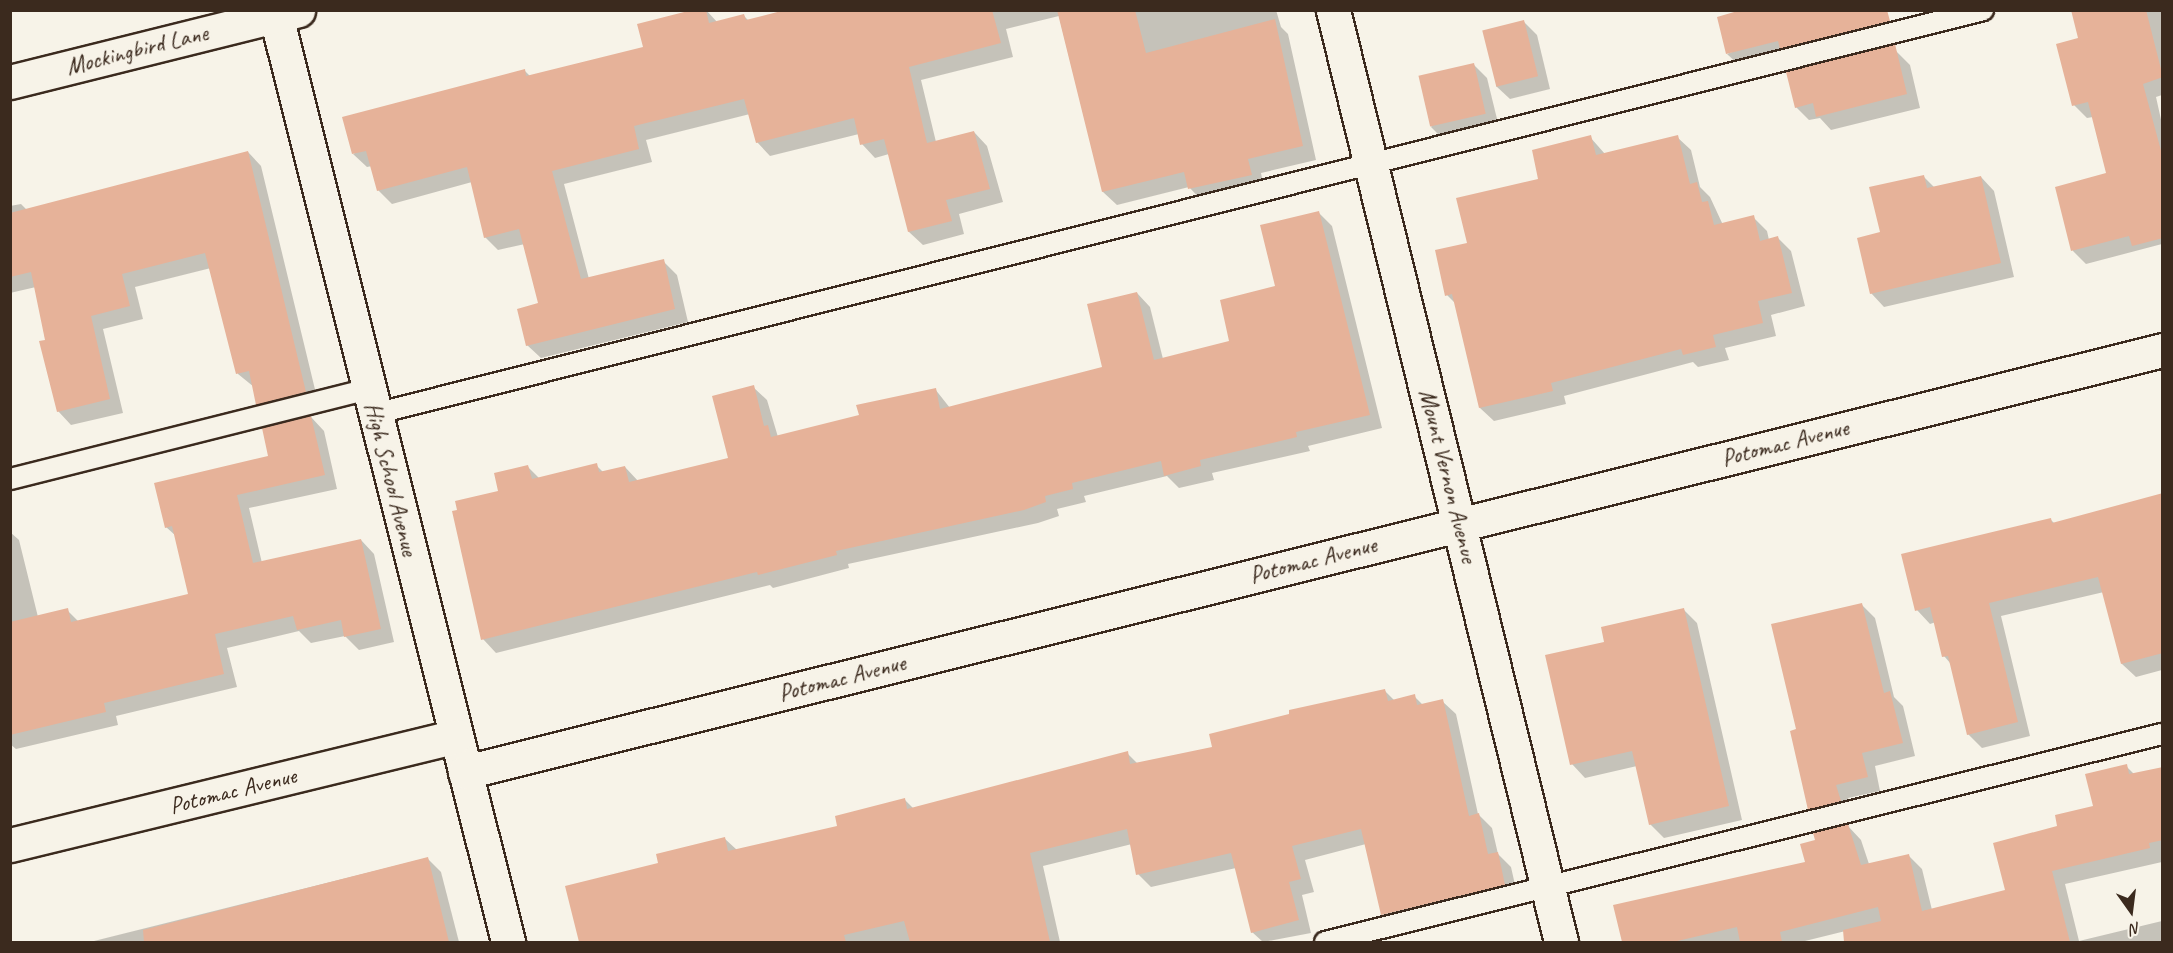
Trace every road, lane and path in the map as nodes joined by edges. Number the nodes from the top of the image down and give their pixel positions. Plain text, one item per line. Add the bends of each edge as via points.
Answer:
1 (1333, 10) edge
2 (1983, 10) edge
3 (287, 13) edge
4 (10, 82) edge
5 (1372, 166) junction
6 (2163, 350) edge
7 (372, 401) junction
8 (10, 479) edge
9 (1460, 524) junction
10 (2163, 734) edge
11 (456, 736) junction
12 (465, 772) junction
13 (10, 845) edge
14 (1547, 887) junction
15 (508, 942) edge
16 (1324, 942) edge
17 (1561, 942) edge

1 - 5 street, Mount Vernon Avenue
2 - 5 lane
3 - 4 street, Mockingbird Lane
3 - 7 street, High School Avenue
5 - 7 lane
5 - 9 street, Mount Vernon Avenue
6 - 9 street, Potomac Avenue
7 - 8 lane
7 - 11 street, High School Avenue
9 - 12 street, Potomac Avenue
9 - 14 street, Mount Vernon Avenue
10 - 14 lane
11 - 12 street, High School Avenue
11 - 13 street, Potomac Avenue
12 - 15 street, High School Avenue
14 - 16 lane
14 - 17 street, Mount Vernon Avenue

